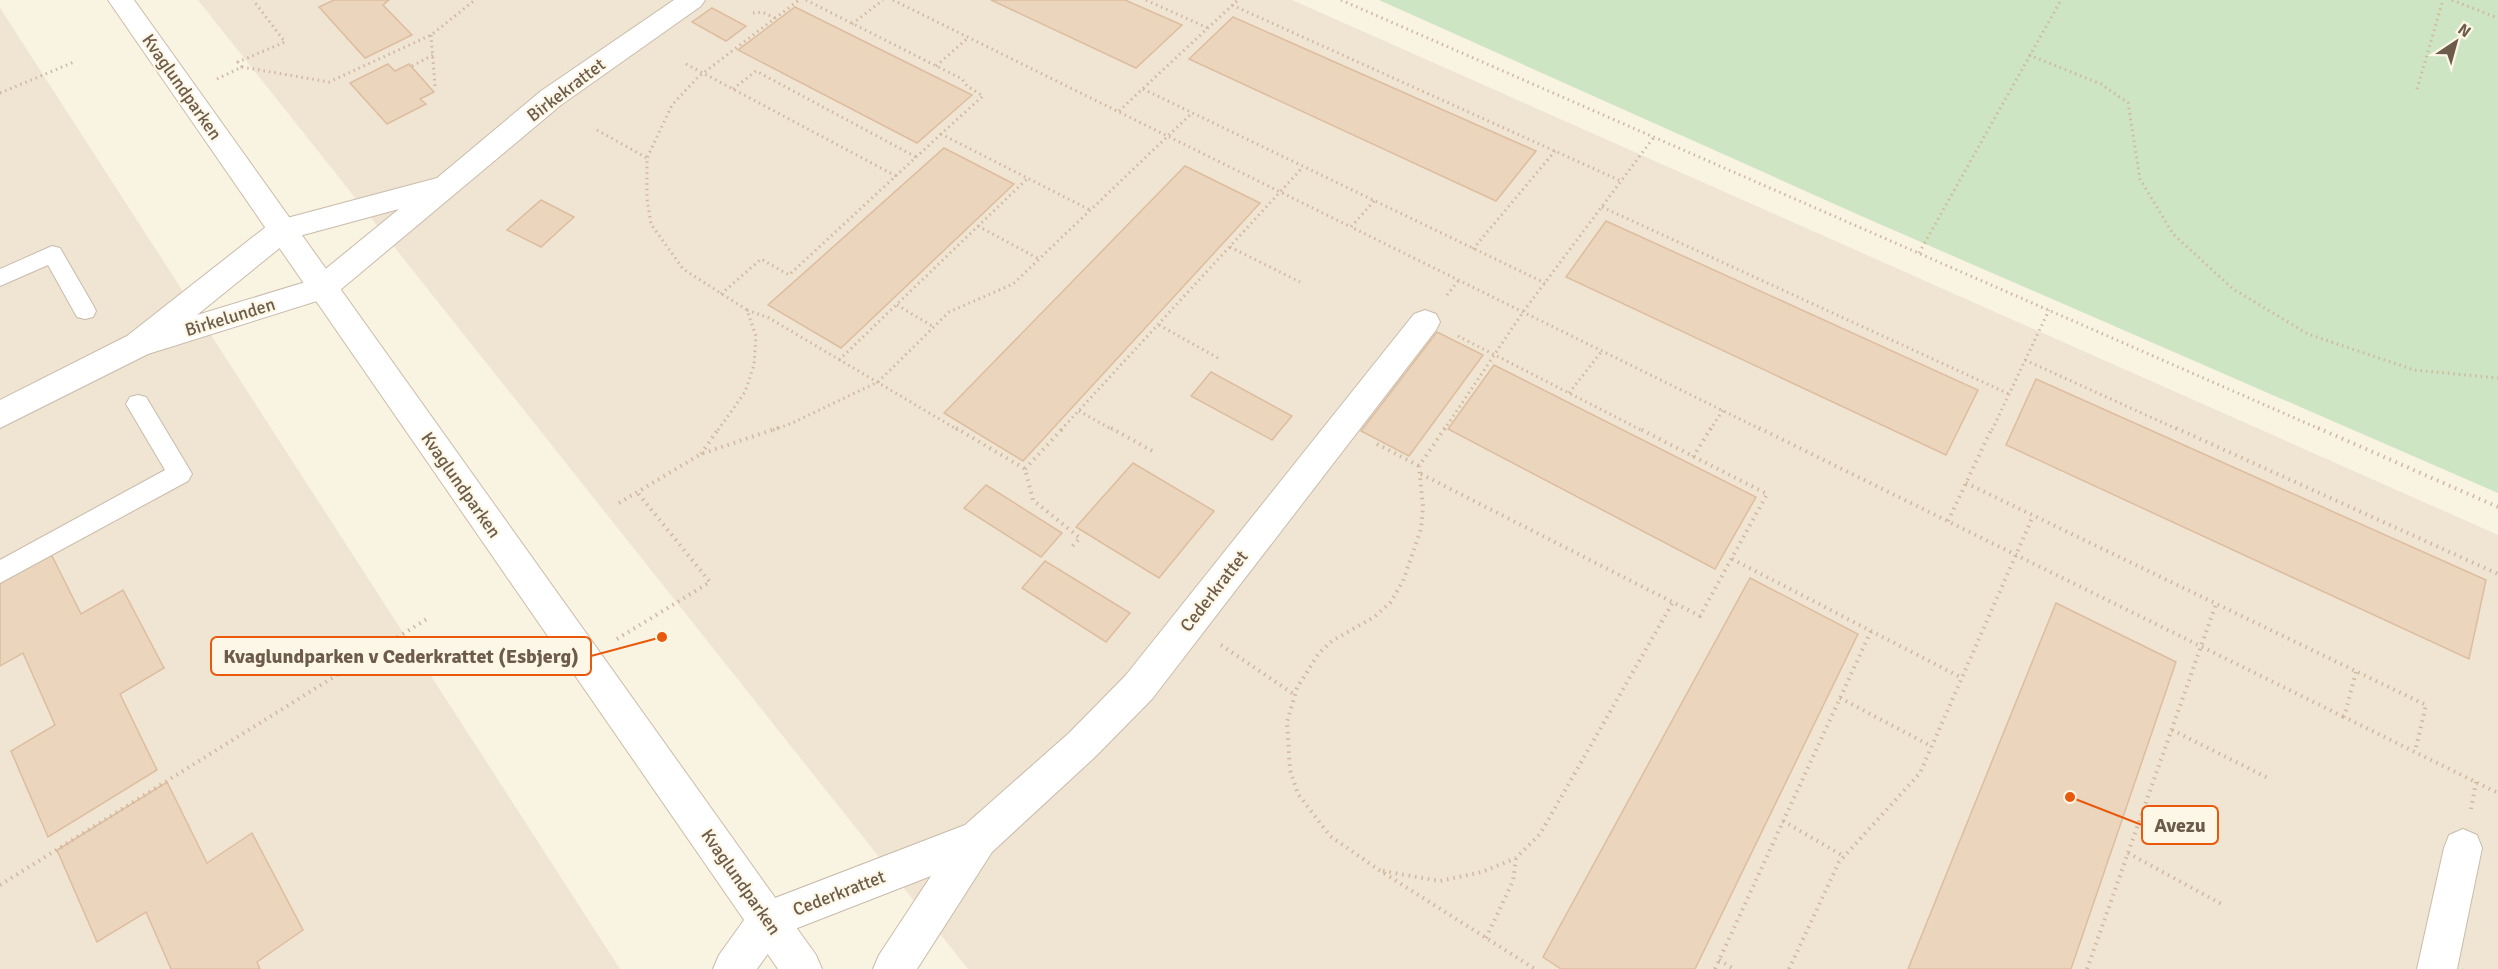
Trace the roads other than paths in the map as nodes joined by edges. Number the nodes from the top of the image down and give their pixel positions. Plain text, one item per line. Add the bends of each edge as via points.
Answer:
1 (121, 0) edge
2 (692, 0) edge
3 (446, 186) junction
4 (282, 230) junction
5 (0, 278) edge
6 (322, 288) junction
7 (84, 311) dead end
8 (1440, 328) road end
9 (138, 345) junction
10 (138, 404) dead end
11 (0, 415) edge
12 (0, 572) edge
13 (978, 839) junction
14 (2463, 848) dead end
15 (768, 920) junction
16 (733, 969) edge
17 (802, 969) edge
18 (893, 969) edge
19 (2437, 969) edge

1 - 4 street, Kvaglundparken
2 - 3 street, Birkekrattet via 551,98
3 - 4 street, Birkekrattet
3 - 6 street, Birkekrattet
4 - 6 street, Kvaglundparken
4 - 9 street, Birkelunden
5 - 7 lane via 52,254
6 - 9 street, Birkelunden
6 - 15 street, Kvaglundparken
8 - 13 street, Cederkrattet via 1342,427 1139,687 1082,746
9 - 11 street, Birkelunden
10 - 12 lane via 180,474
13 - 15 street, Cederkrattet
13 - 18 street, Cederkrattet
14 - 19 street
15 - 16 street
15 - 17 street, Kvaglundparken

